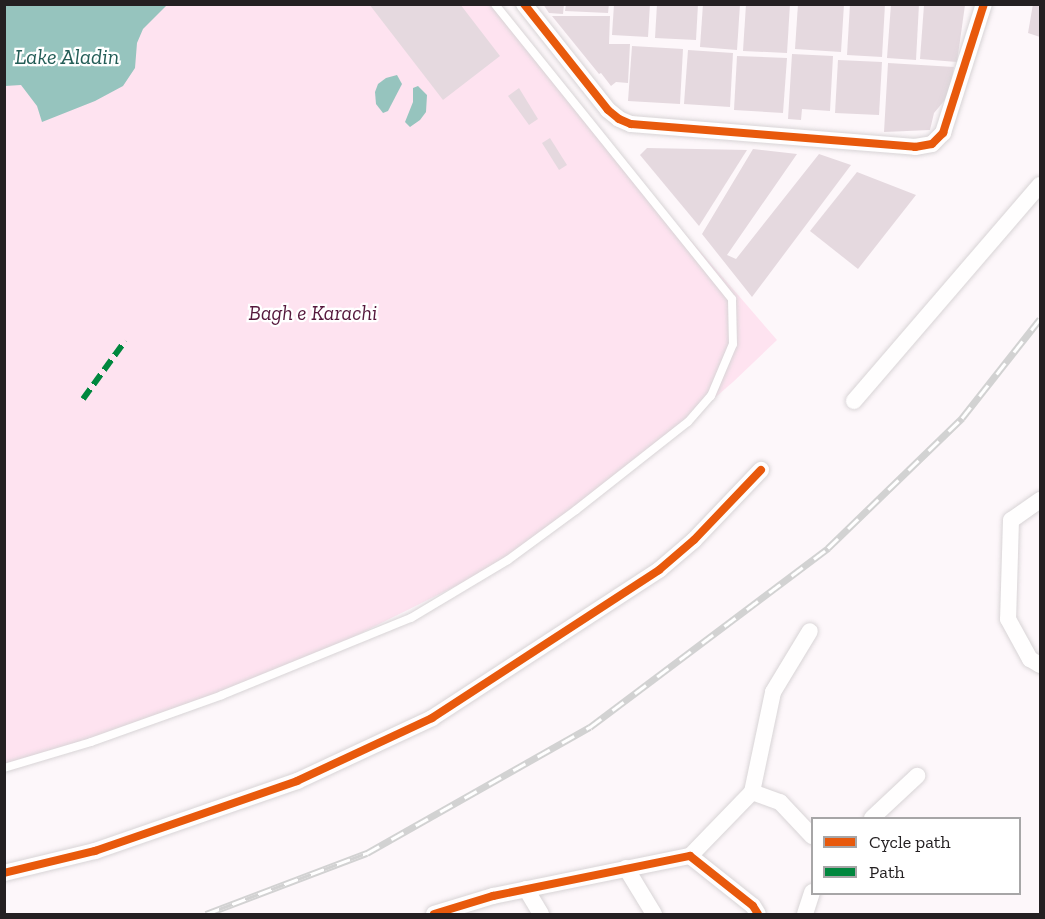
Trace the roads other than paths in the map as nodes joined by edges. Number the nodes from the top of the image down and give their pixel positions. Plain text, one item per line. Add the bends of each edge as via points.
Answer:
1 (495, 4) edge
2 (524, 4) edge
3 (984, 4) edge
4 (1041, 185) edge
5 (854, 401) dead end
6 (761, 470) dead end
7 (1041, 500) edge
8 (810, 631) dead end
9 (1041, 665) edge
10 (4, 768) edge
11 (917, 776) dead end
12 (752, 792) junction
13 (874, 817) edge
14 (811, 834) edge
15 (690, 856) junction
16 (626, 868) junction
17 (4, 873) edge
18 (526, 889) junction
19 (812, 895) edge
20 (805, 914) edge
21 (434, 915) edge
22 (541, 915) edge
23 (654, 915) edge
24 (758, 915) edge

1 - 10 lane via 732,299 733,344 711,396 672,435 576,510 508,560 411,618 222,695
2 - 3 street via 608,110 631,124 915,147 932,144 943,133
4 - 5 street
6 - 17 street via 694,540 659,570 432,718 297,780 96,851
7 - 9 street via 1011,520 1008,619 1030,659
8 - 12 street via 773,692
11 - 13 street
12 - 14 street via 780,802
12 - 15 street
15 - 16 street
15 - 24 street via 753,906
16 - 18 street
16 - 23 street
18 - 21 street
18 - 22 street
19 - 20 street

